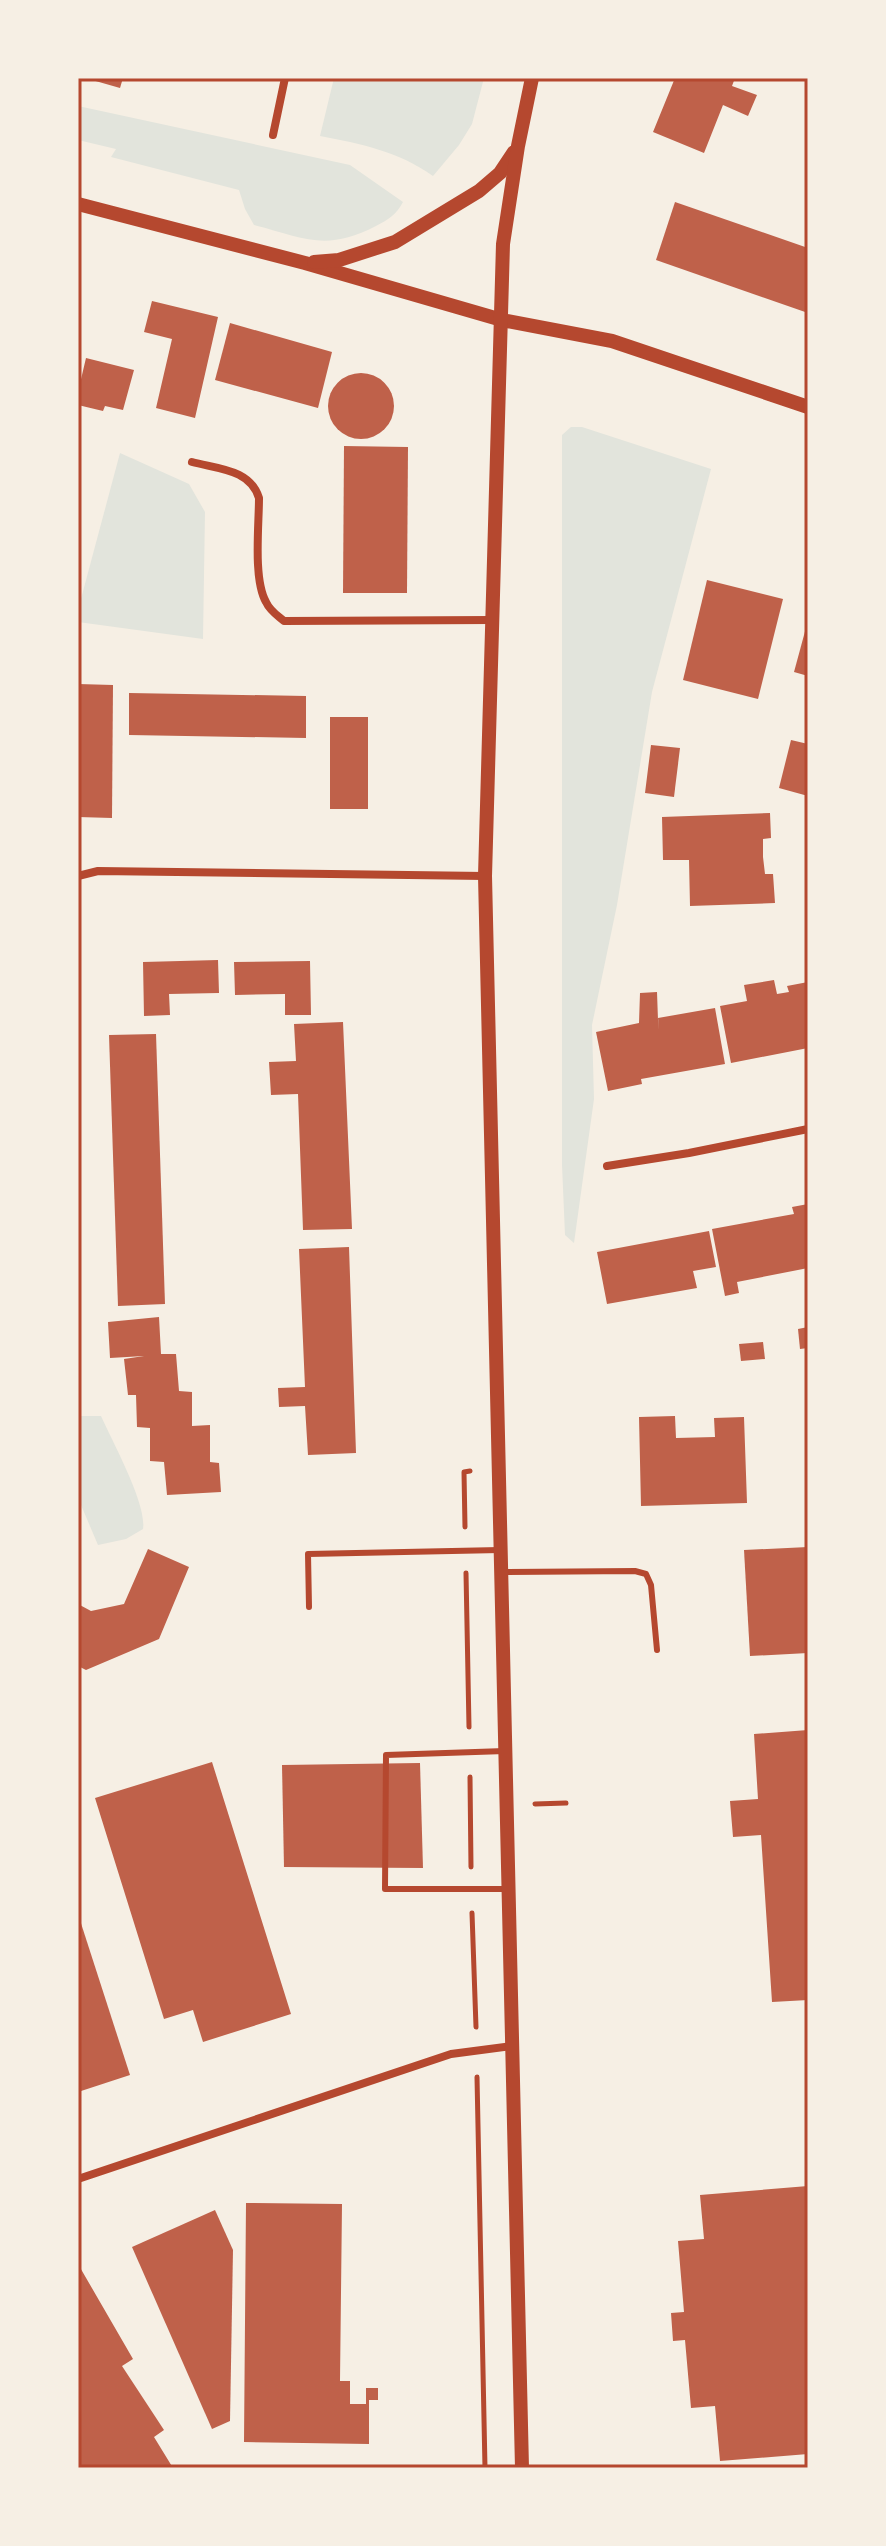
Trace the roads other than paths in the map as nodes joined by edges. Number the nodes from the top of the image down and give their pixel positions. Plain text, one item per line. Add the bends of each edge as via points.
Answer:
1 (285, 78) edge
2 (532, 78) edge
3 (273, 135) dead end
4 (518, 146) junction
5 (78, 204) edge
6 (305, 263) junction
7 (502, 320) junction
8 (808, 407) edge
9 (192, 462) dead end
10 (492, 620) junction
11 (78, 876) edge
12 (485, 876) junction
13 (808, 1129) edge
14 (607, 1166) dead end
15 (500, 1550) junction
16 (501, 1572) junction
17 (309, 1607) dead end
18 (657, 1650) dead end
19 (505, 1751) junction
20 (508, 1889) junction
21 (512, 2046) junction
22 (78, 2179) edge
23 (522, 2468) edge

1 - 3 street
2 - 4 street
4 - 6 street via 500,173 479,191 395,242 339,260
4 - 7 street via 503,244
5 - 6 street
6 - 7 street
7 - 8 street via 612,341
7 - 10 street
9 - 10 street via 244,475 255,486 260,583 264,600 284,621
10 - 12 street
11 - 12 street via 98,871
12 - 15 street
13 - 14 street
15 - 16 street
15 - 17 lane via 308,1554
16 - 18 lane via 646,1574
16 - 19 street
19 - 20 street
19 - 20 lane via 386,1755 385,1889
20 - 21 street
21 - 22 street via 438,2058
21 - 23 street

